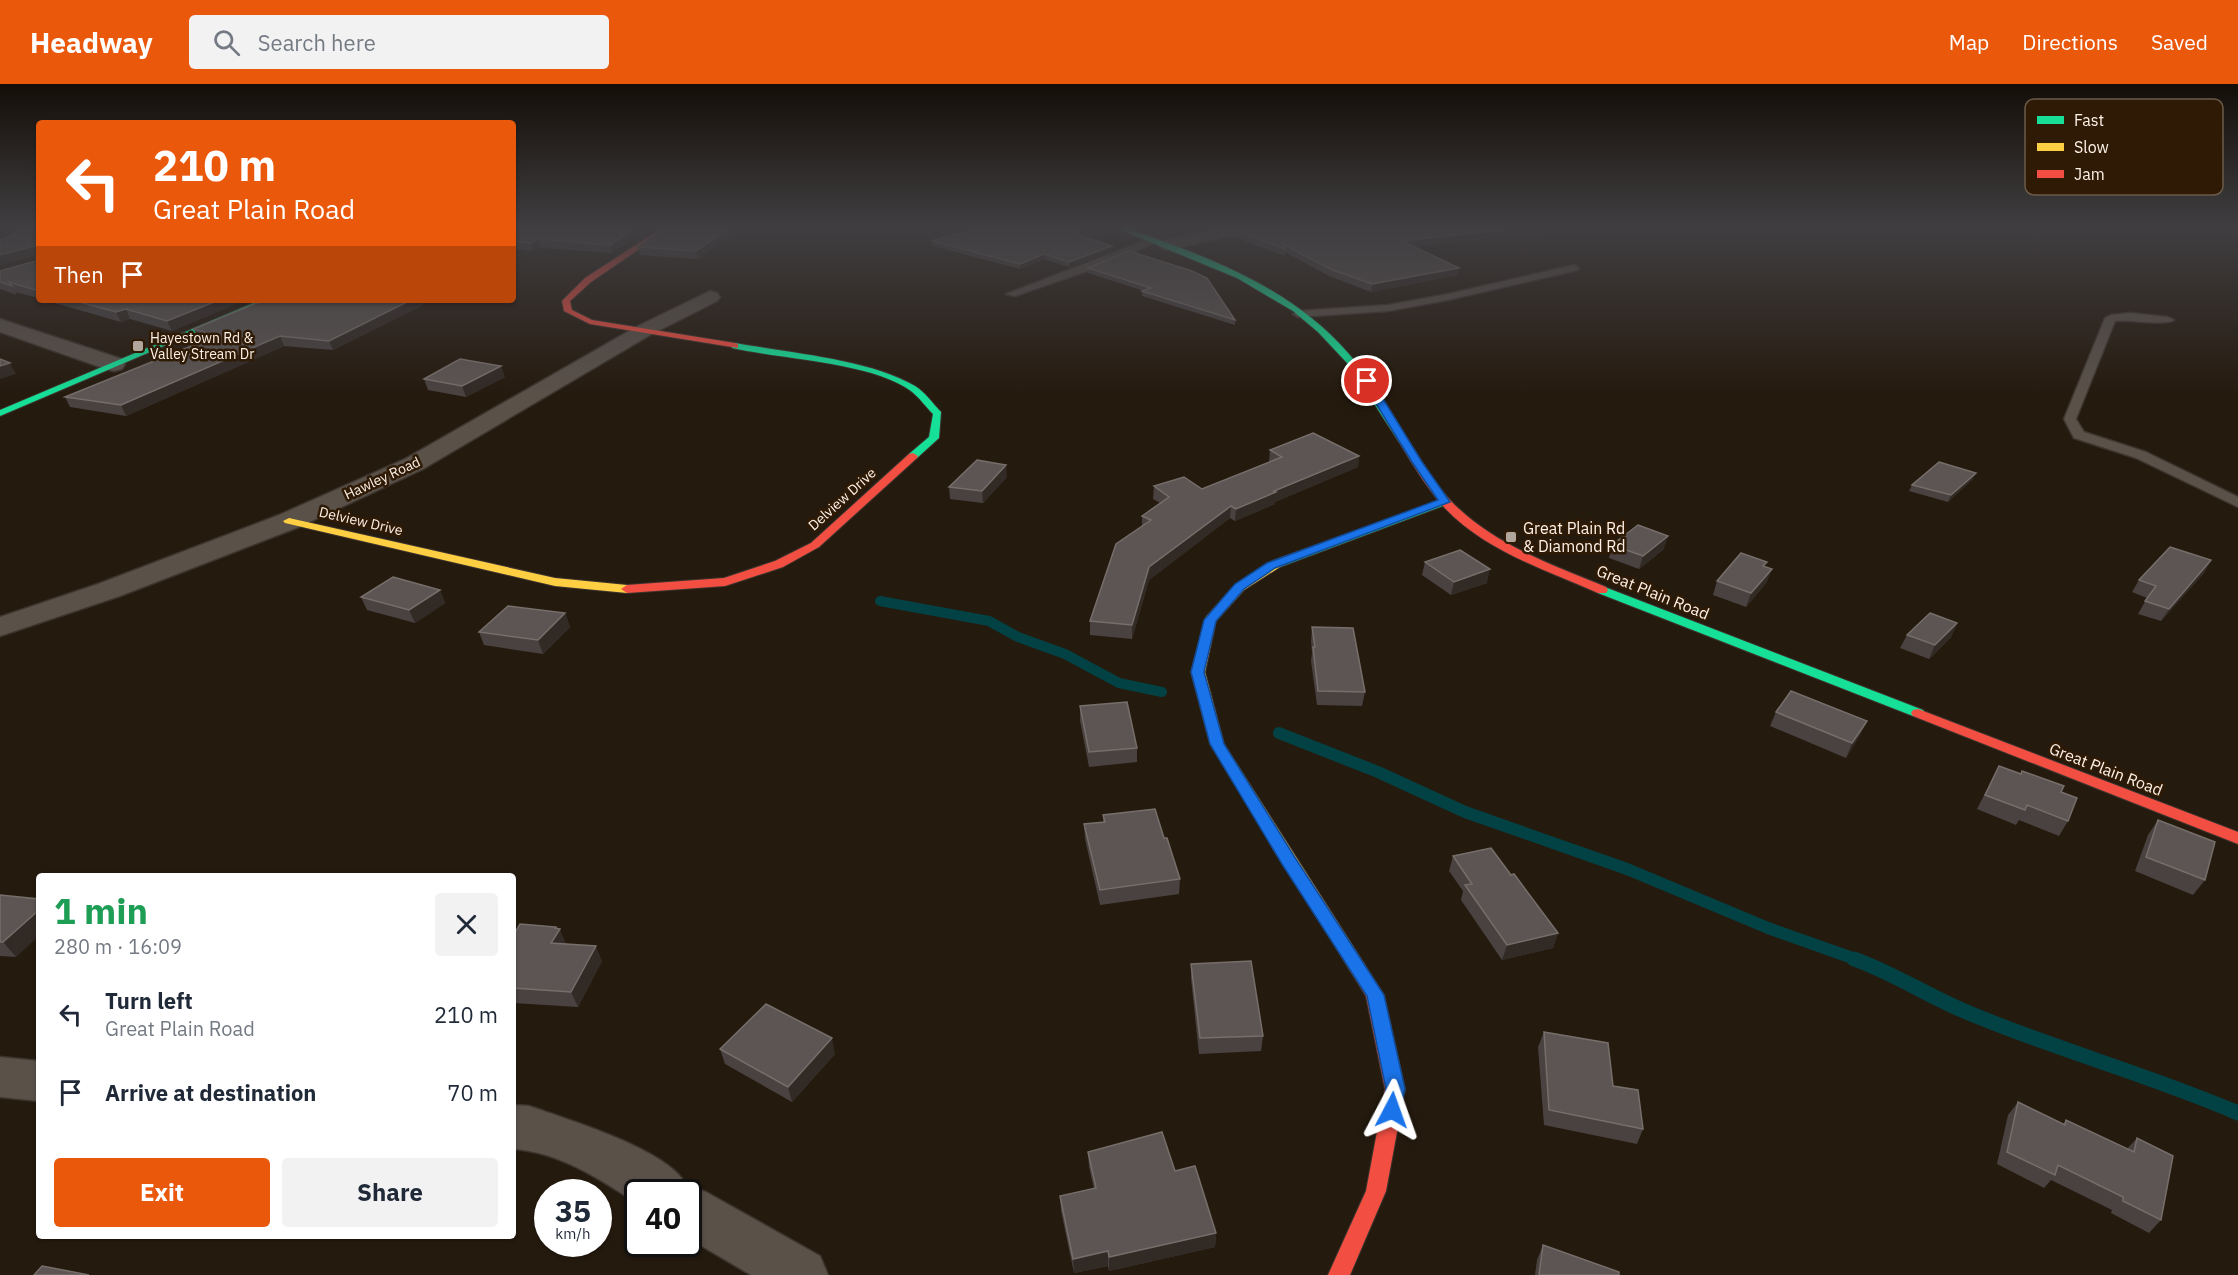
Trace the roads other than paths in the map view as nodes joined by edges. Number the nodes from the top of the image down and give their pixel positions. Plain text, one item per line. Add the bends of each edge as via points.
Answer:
1 (584, 284) edge
2 (1041, 284) edge
3 (1255, 284) edge
4 (1506, 284) edge
5 (1011, 294) dead end
6 (710, 297) dead end
7 (261, 303) edge
8 (1298, 314) junction
9 (2168, 320) dead end
10 (0, 325) edge
11 (643, 331) junction
12 (114, 364) junction
13 (0, 413) edge
14 (1444, 502) junction
15 (2238, 503) edge
16 (289, 521) junction
17 (0, 627) edge
18 (2238, 838) edge
19 (0, 1077) edge
20 (36, 1081) edge
21 (516, 1127) edge
22 (643, 1179) edge
23 (702, 1217) edge
24 (801, 1275) edge
25 (1339, 1275) edge

1 - 11 street, Delview Drive via 566,301 568,311 590,322
2 - 5 lane
3 - 8 street, Great Plain Road
4 - 8 lane via 1388,308
6 - 11 street, Hawley Road
7 - 12 street
8 - 14 street, Great Plain Road via 1342,350 1367,381
9 - 15 lane via 2111,318 2070,419 2079,435 2141,455
10 - 12 street
11 - 16 street, Hawley Road via 414,464
11 - 16 street, Delview Drive via 895,376 925,396 938,414 934,438 815,545 779,564 725,582 635,590 555,582
12 - 13 street
14 - 18 street, Great Plain Road via 1482,533 1540,564
14 - 25 street via 1271,566 1240,587 1210,620 1198,672 1217,744 1375,995 1395,1089 1376,1191
16 - 17 street, Hawley Road
19 - 20 street
21 - 22 street via 529,1128 609,1157
23 - 24 street

